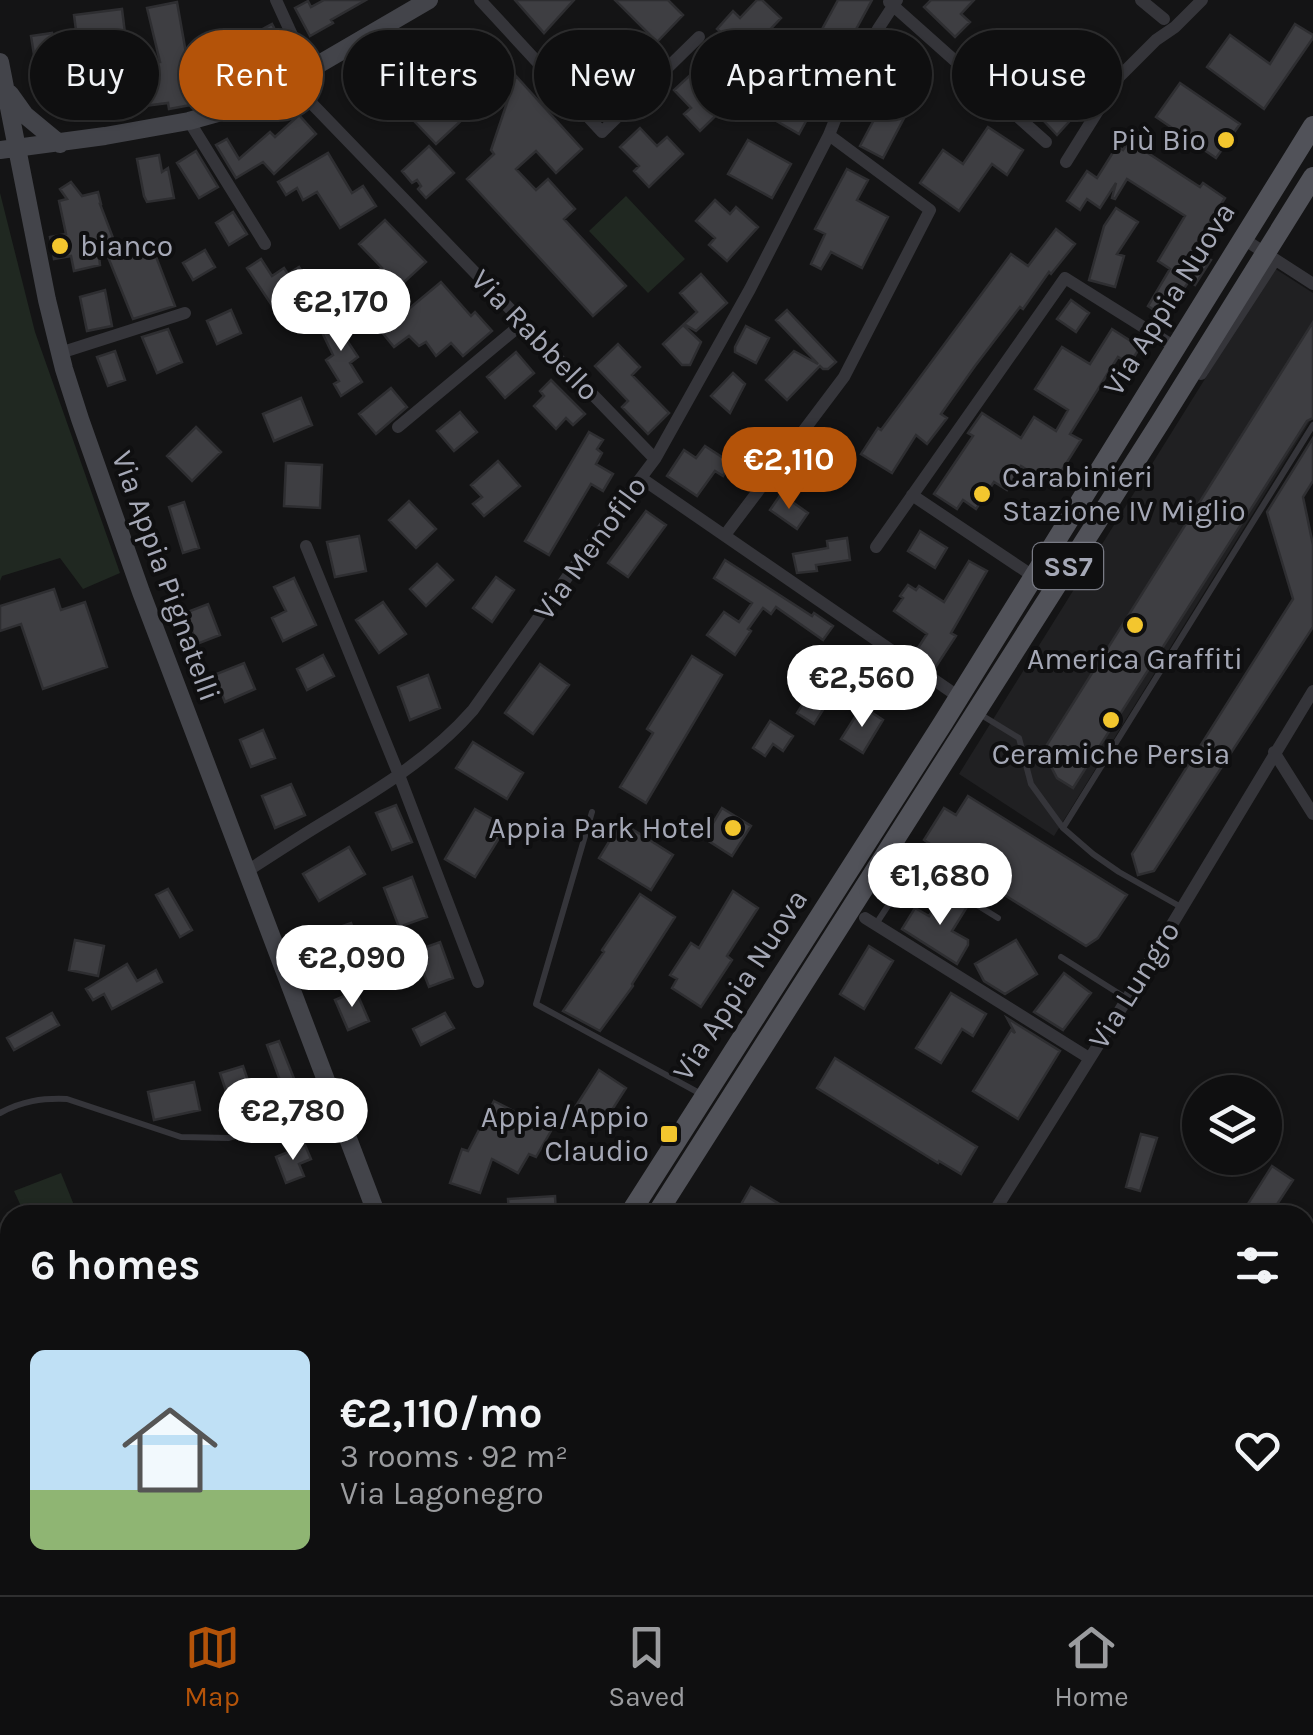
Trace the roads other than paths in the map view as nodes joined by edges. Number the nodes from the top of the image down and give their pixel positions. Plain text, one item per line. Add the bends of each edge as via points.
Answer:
1 (276, 0) edge
2 (429, 0) edge
3 (480, 0) edge
4 (1141, 0) edge
5 (1202, 0) edge
6 (892, 2) edge
7 (1164, 20) dead end
8 (290, 30) edge
9 (691, 43) edge
10 (323, 61) edge
11 (0, 62) edge
12 (2, 90) edge
13 (323, 115) edge
14 (192, 120) edge
15 (189, 121) junction
16 (1313, 126) edge
17 (829, 135) junction
18 (1046, 142) dead end
19 (60, 144) junction
20 (8, 150) edge
21 (1066, 162) dead end
22 (1313, 177) edge
23 (1242, 238) junction
24 (265, 244) dead end
25 (1270, 256) junction
26 (1313, 284) edge
27 (185, 313) dead end
28 (523, 323) junction
29 (1175, 347) junction
30 (60, 353) junction
31 (1313, 426) edge
32 (398, 427) dead end
33 (655, 459) junction
34 (641, 478) junction
35 (912, 496) junction
36 (725, 535) junction
37 (306, 546) dead end
38 (876, 547) dead end
39 (1032, 576) junction
40 (1313, 691) edge
41 (959, 697) junction
42 (975, 712) junction
43 (1274, 752) junction
44 (399, 775) junction
45 (592, 812) dead end
46 (1313, 814) edge
47 (1063, 828) junction
48 (248, 871) junction
49 (1182, 908) junction
50 (998, 918) dead end
51 (871, 922) joint
52 (1061, 956) dead end
53 (478, 982) dead end
54 (1127, 998) junction
55 (1089, 1058) junction
56 (332, 1093) junction
57 (705, 1096) junction
58 (0, 1112) edge
59 (373, 1205) edge
60 (635, 1205) edge
61 (662, 1205) edge
62 (998, 1205) edge

1 - 8 street
2 - 10 main road
3 - 9 street via 602,132
4 - 7 street
5 - 21 street via 1119,78
6 - 17 street, Via Menofilo
6 - 18 street
11 - 12 main road, Via Appia Pignatelli
12 - 19 main road
12 - 20 main road, Via Appia Pignatelli
13 - 28 street, Via Rabbello
14 - 15 main road
15 - 19 main road
15 - 24 street
16 - 23 main road, Via Appia Nuova / SS7
17 - 33 street, Via Menofilo
17 - 36 street via 930,210 844,377
19 - 20 main road
20 - 30 main road, Via Appia Pignatelli
22 - 25 main road, Via Appia Nuova / SS7
23 - 25 street
23 - 29 main road, Via Appia Nuova / SS7
25 - 26 street
25 - 42 main road, Via Appia Nuova / SS7
27 - 30 street
28 - 32 street
28 - 33 street, Via Rabbello
29 - 35 street via 1065,278
29 - 39 main road, Via Appia Nuova / SS7
30 - 48 main road, Via Appia Pignatelli via 124,546
31 - 47 lane
33 - 34 street, Via Menofilo
34 - 36 street
34 - 44 street, Via Menofilo via 473,710
35 - 38 street
35 - 39 street
36 - 41 street
37 - 44 street
39 - 41 main road, Via Appia Nuova / SS7
40 - 43 street, Via Lungro
41 - 57 main road, Via Appia Nuova / SS7
42 - 47 lane via 1019,738 1031,784
42 - 61 main road, Via Appia Nuova / SS7
43 - 46 street
43 - 49 street, Via Lungro
44 - 48 street, Via Menofilo
44 - 53 street
45 - 57 lane via 536,1004
47 - 49 lane via 1119,872
48 - 56 main road, Via Appia Pignatelli
49 - 54 street, Via Lungro
50 - 51 lane via 914,866
51 - 55 street
52 - 54 lane
54 - 55 street, Via Lungro
55 - 62 street, Via Lungro
56 - 58 lane via 230,1138 180,1137 67,1099 20,1102
56 - 59 main road, Via Appia Pignatelli
57 - 60 main road, Via Appia Nuova / SS7

